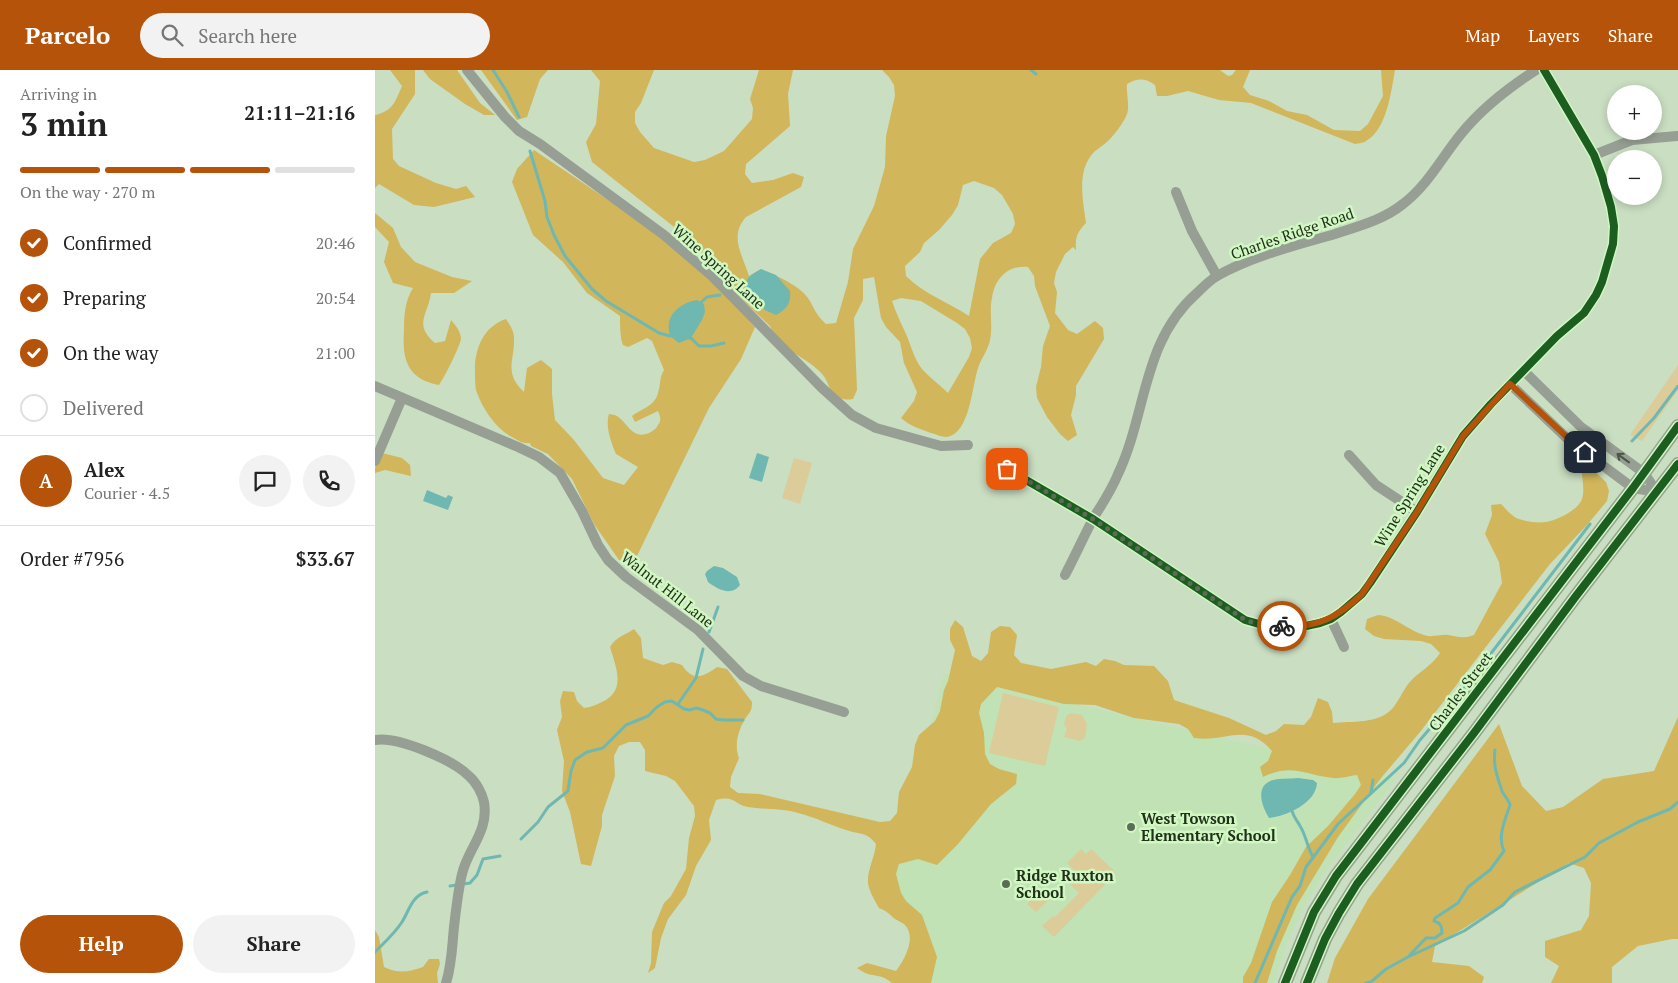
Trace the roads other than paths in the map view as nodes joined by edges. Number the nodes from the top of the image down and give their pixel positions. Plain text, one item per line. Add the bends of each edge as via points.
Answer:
1 (467, 70) edge
2 (1535, 70) edge
3 (1544, 70) edge
4 (1677, 136) dead end
5 (1594, 155) junction
6 (1177, 192) dead end
7 (1217, 276) junction
8 (1524, 371) junction
9 (1510, 384) junction
10 (375, 386) edge
11 (401, 398) junction
12 (1678, 426) edge
13 (968, 445) dead end
14 (1349, 455) dead end
15 (375, 462) edge
16 (1678, 464) edge
17 (1007, 469) dead end
18 (1644, 473) junction
19 (1633, 488) junction
20 (1657, 492) junction
21 (1417, 512) junction
22 (1093, 519) junction
23 (1065, 575) dead end
24 (1331, 619) junction
25 (1344, 647) dead end
26 (844, 712) dead end
27 (375, 740) edge
28 (446, 983) edge
29 (1285, 983) edge
30 (1307, 983) edge

1 - 13 street, Wine Spring Lane via 519,131 664,235 713,276 852,415 876,428 941,446
2 - 7 street, Charles Ridge Road via 1486,107 1460,134 1432,174 1405,203 1383,218 1264,256
3 - 5 street, Wine Spring Lane
4 - 5 street via 1632,140
5 - 8 street, Wine Spring Lane via 1603,176 1614,226 1613,244 1602,282 1584,313
6 - 7 street
7 - 22 street, Charles Ridge Road via 1189,300 1163,337 1119,474
8 - 9 street, Wine Spring Lane
18 -> 8 street via 1581,427
9 - 19 street via 1570,440
9 - 21 street, Wine Spring Lane via 1463,436
10 - 11 street, Walnut Hill Lane
11 - 15 street
11 - 26 street, Walnut Hill Lane via 539,457 560,473 607,560 698,630 743,676 761,686
12 - 18 main road, Charles Street
14 - 21 street via 1376,485
16 - 20 main road
17 - 22 street, Wine Spring Lane
18 - 19 main road, Charles Street
18 - 20 street
19 - 20 street
19 - 29 main road, Charles Street via 1336,876 1313,912
20 - 30 main road via 1357,884 1325,939
21 - 24 street, Wine Spring Lane via 1362,594
22 - 23 street, Charles Ridge Road
22 - 24 street, Wine Spring Lane via 1245,620 1291,627
24 - 25 street
27 - 28 street via 396,741 416,747 458,767 470,776 484,801 480,836 462,872

